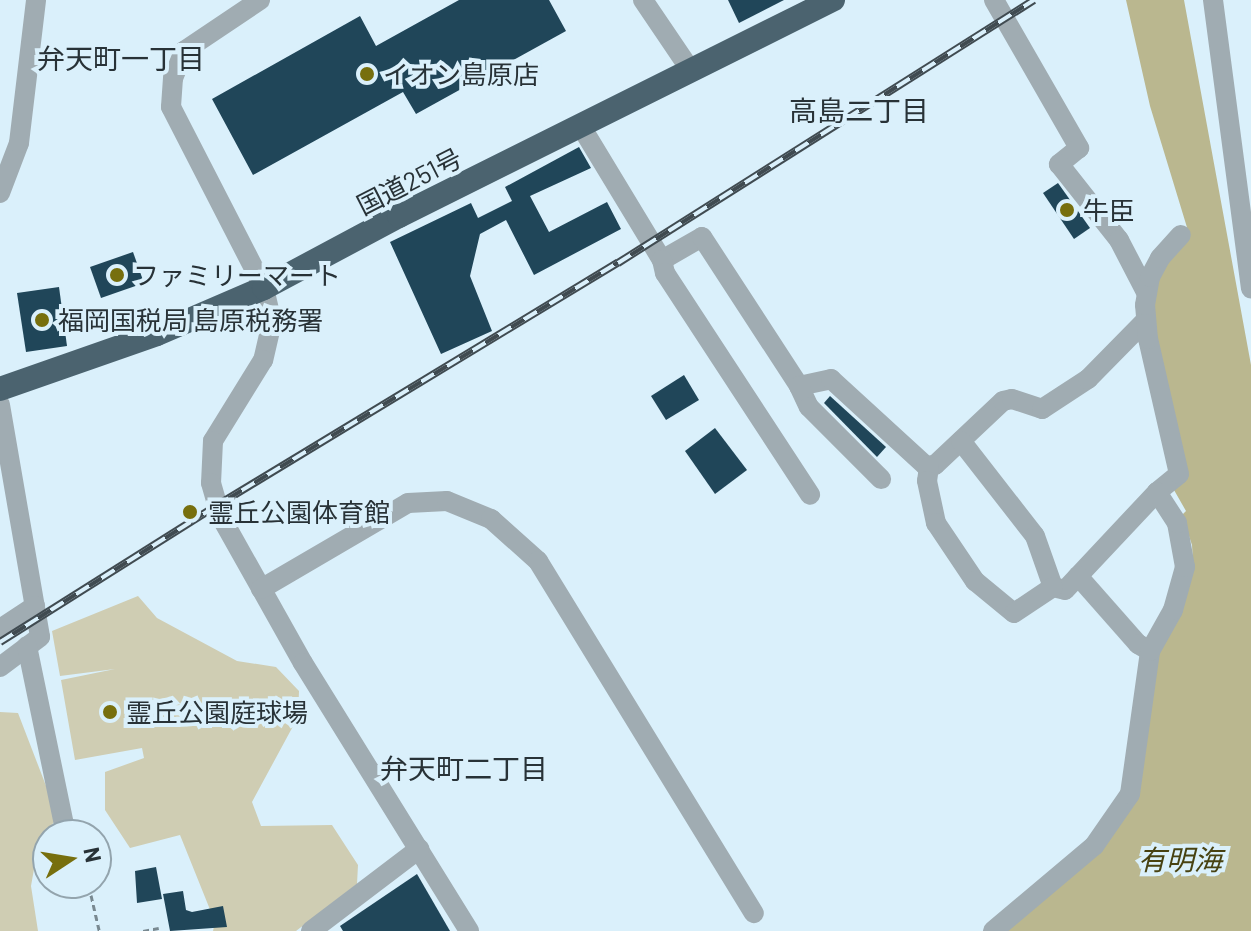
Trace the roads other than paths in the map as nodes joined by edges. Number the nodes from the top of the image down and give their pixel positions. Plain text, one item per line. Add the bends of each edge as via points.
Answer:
1 (36, 0) edge
2 (260, 0) edge
3 (643, 0) edge
4 (994, 0) edge
5 (1213, 0) edge
6 (826, 2) edge
7 (691, 71) junction
8 (582, 128) junction
9 (0, 193) edge
10 (1181, 235) dead end
11 (662, 260) junction
12 (264, 288) junction
13 (1251, 289) edge
14 (1146, 292) junction
15 (1145, 321) junction
16 (799, 386) junction
17 (0, 389) edge
18 (0, 405) edge
19 (961, 441) junction
20 (929, 467) junction
21 (881, 479) dead end
22 (1157, 492) junction
23 (810, 495) dead end
24 (9, 513) edge
25 (1078, 576) junction
26 (1053, 587) junction
27 (261, 589) junction
28 (35, 606) junction
29 (0, 629) edge
30 (27, 646) junction
31 (1150, 651) junction
32 (0, 667) edge
33 (63, 819) edge
34 (419, 849) junction
35 (754, 913) dead end
36 (311, 931) edge
37 (469, 931) edge
38 (993, 931) edge

1 - 9 street via 19,143
2 - 12 street via 184,51 173,78 171,107
3 - 7 street
4 - 14 street via 1079,148 1059,164 1119,240
5 - 13 street
6 - 7 highway, 国道251号
7 - 8 highway, 国道251号
8 - 11 street
8 - 12 highway, 国道251号
10 - 14 street via 1160,258
11 - 16 street via 702,237
11 - 23 street via 665,273
12 - 17 highway, 国道251号 via 157,334
12 - 27 street via 272,322 263,360 213,441 211,483 216,506
14 - 15 street
15 - 19 street via 1088,379 1065,394 1039,409 1003,401
15 - 22 street via 1179,474
16 - 20 street via 831,379
16 - 21 street via 809,407
18 - 24 street
19 - 20 street
19 - 26 street via 1035,536
20 - 26 street via 936,523 975,581 1014,613
22 - 25 street
22 - 31 street via 1177,523 1185,567 1173,610
24 - 28 street
25 - 26 street via 1065,590
25 - 31 street
27 - 34 street
27 - 35 street via 408,503 447,501 491,519 538,561
28 - 29 street
28 - 30 street via 40,637
30 - 32 street
30 - 33 street
31 - 38 street via 1130,794 1094,846
34 - 36 street
34 - 37 street

